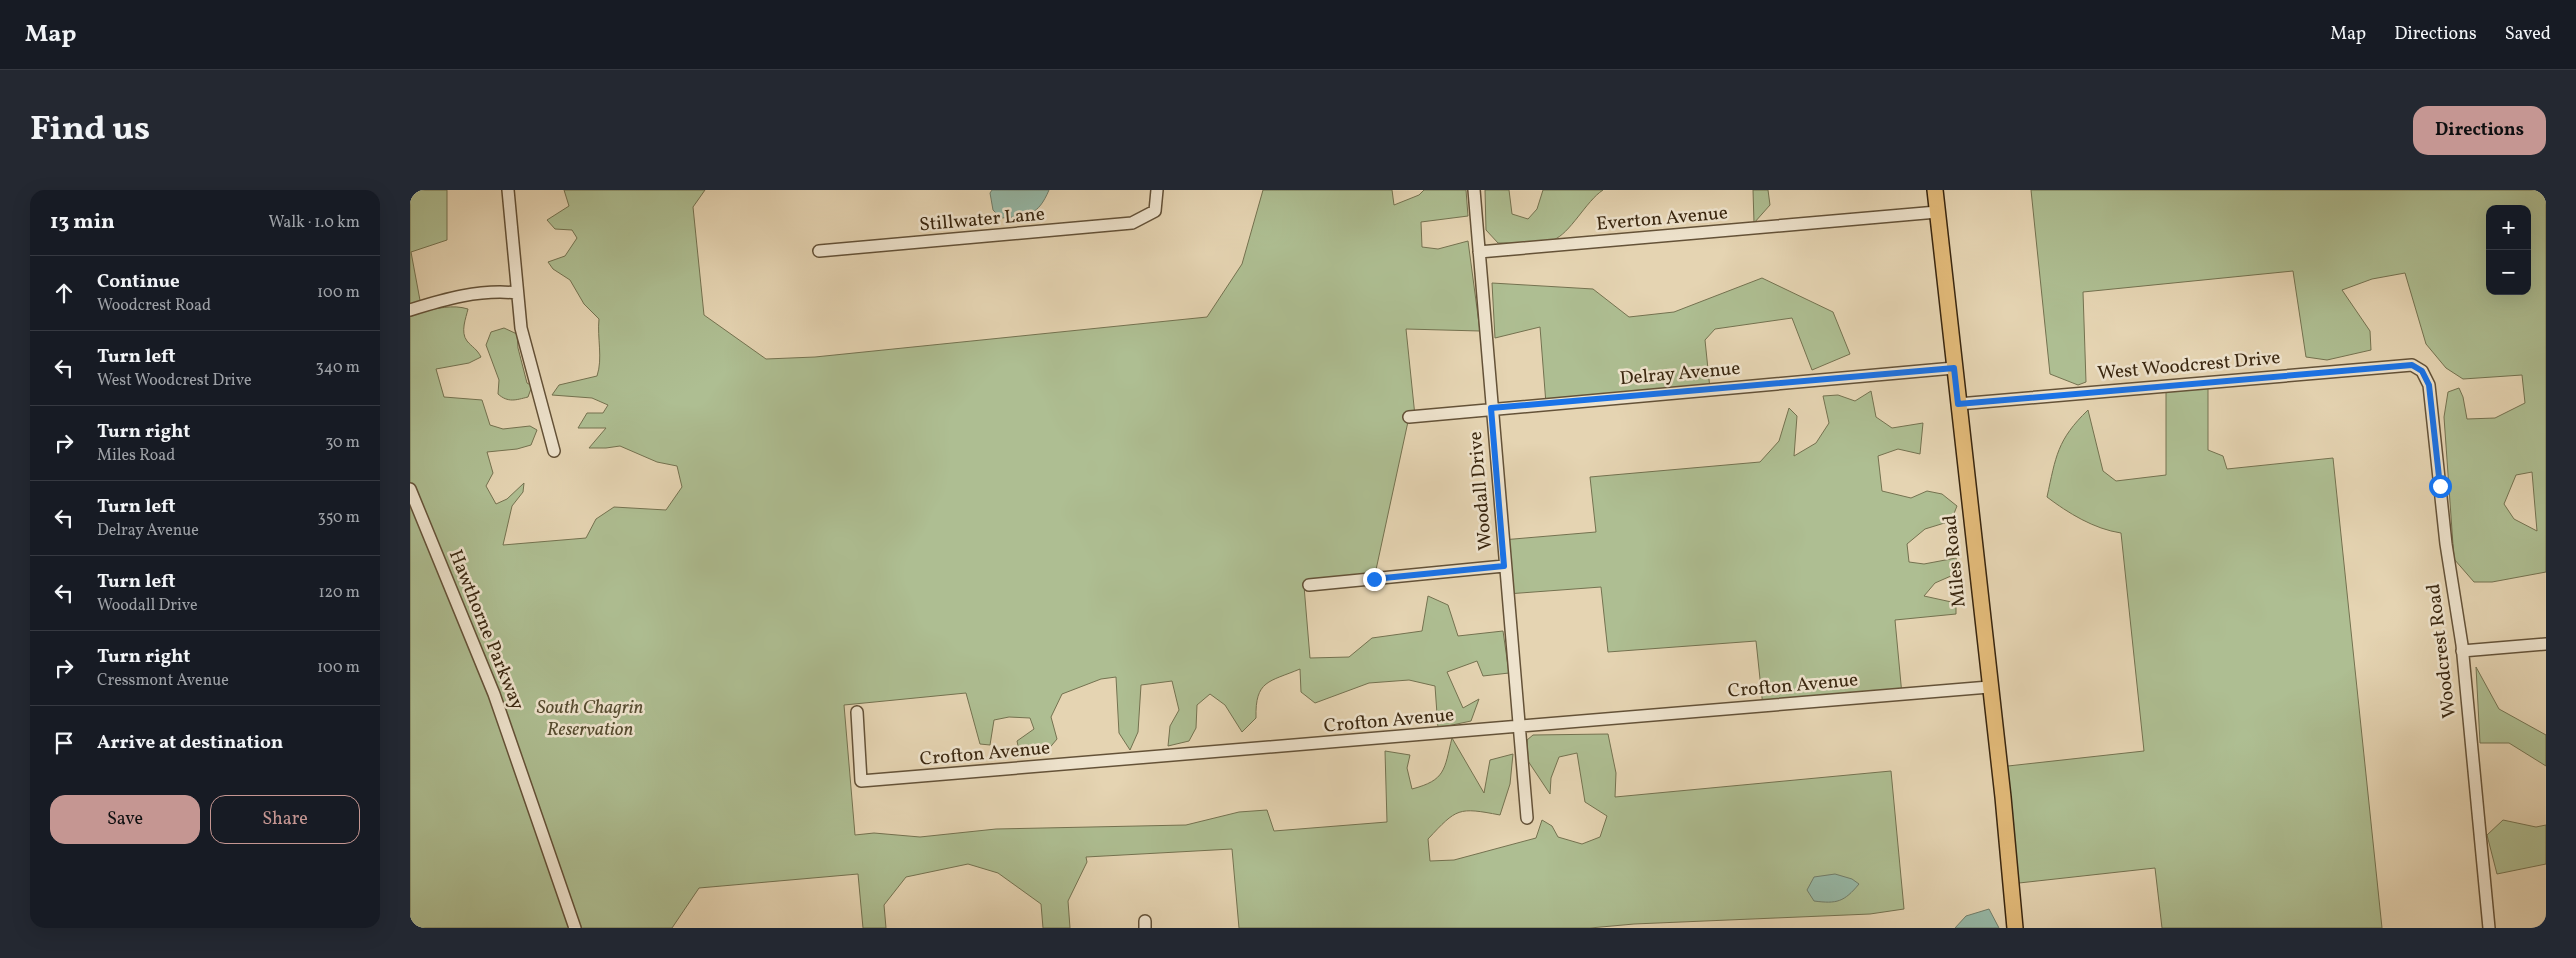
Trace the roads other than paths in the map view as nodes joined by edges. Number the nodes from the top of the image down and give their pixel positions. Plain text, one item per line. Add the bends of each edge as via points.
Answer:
1 (508, 190) edge
2 (1157, 190) edge
3 (1474, 190) edge
4 (1934, 190) edge
5 (1937, 212) junction
6 (819, 251) dead end
7 (1479, 252) junction
8 (517, 293) junction
9 (410, 310) edge
10 (1954, 368) junction
11 (2422, 371) joint
12 (1958, 404) junction
13 (1491, 408) junction
14 (1409, 416) dead end
15 (554, 451) dead end
16 (410, 489) edge
17 (1504, 566) junction
18 (1310, 585) dead end
19 (2546, 644) edge
20 (2462, 651) junction
21 (1989, 687) junction
22 (857, 712) dead end
23 (1519, 728) junction
24 (1527, 818) dead end
25 (575, 928) edge
26 (2015, 928) edge
27 (2489, 928) edge

1 - 8 street
2 - 6 street, Stillwater Lane via 1155,211 1132,223
3 - 7 street, Woodall Drive
4 - 5 main road, Miles Road
5 - 7 street, Everton Avenue
5 - 10 main road, Miles Road
7 - 13 street, Woodall Drive
8 - 9 street via 500,291 454,296
8 - 15 street via 521,328
10 - 12 main road, Miles Road
10 - 13 street, Delray Avenue
11 - 12 street, West Woodcrest Drive via 2412,365
11 - 20 street, Woodcrest Road via 2429,385 2446,544
12 - 21 main road, Miles Road
13 - 14 street, Delray Avenue
13 - 17 street, Woodall Drive
16 - 25 street, Hawthorne Parkway via 494,694
17 - 18 street
17 - 23 street, Woodall Drive
19 - 20 street
20 - 27 street, Woodcrest Road
21 - 23 street, Crofton Avenue
21 - 26 main road, Miles Road
22 - 23 street, Crofton Avenue via 861,781
23 - 24 street, Woodall Drive

